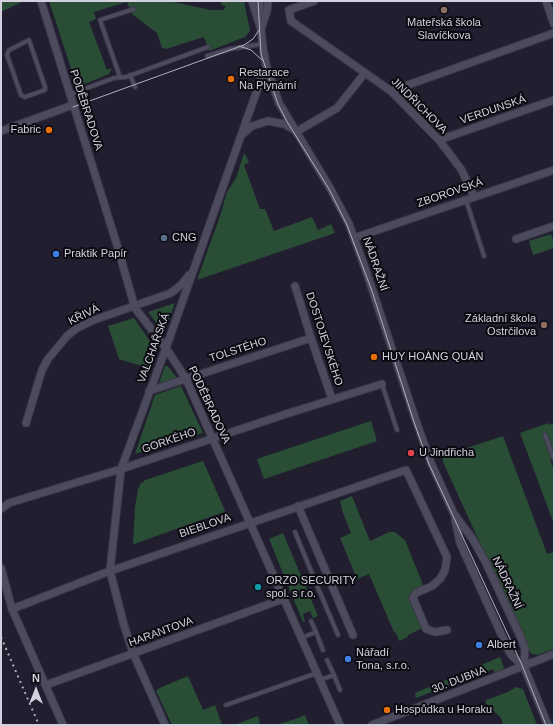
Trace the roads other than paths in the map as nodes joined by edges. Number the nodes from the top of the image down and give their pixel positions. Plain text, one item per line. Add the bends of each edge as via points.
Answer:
1 (41, 1) edge
2 (252, 1) edge
3 (258, 1) edge
4 (261, 1) edge
5 (268, 1) edge
6 (314, 1) edge
7 (546, 1) edge
8 (134, 9) dead end
9 (554, 24) edge
10 (261, 29) junction
11 (554, 33) edge
12 (262, 44) junction
13 (208, 47) dead end
14 (207, 56) dead end
15 (268, 71) junction
16 (365, 73) junction
17 (130, 75) junction
18 (120, 78) junction
19 (135, 87) dead end
20 (391, 91) junction
21 (70, 95) junction
22 (25, 97) joint
23 (554, 100) edge
24 (73, 105) junction
25 (1, 131) edge
26 (296, 132) junction
27 (240, 138) junction
28 (438, 140) junction
29 (554, 170) edge
30 (474, 196) junction
31 (465, 199) junction
32 (554, 226) edge
33 (354, 238) junction
34 (516, 239) dead end
35 (484, 256) dead end
36 (194, 268) junction
37 (295, 286) dead end
38 (134, 307) junction
39 (311, 338) junction
40 (166, 348) junction
41 (186, 379) junction
42 (382, 384) joint
43 (149, 391) junction
44 (332, 399) junction
45 (26, 423) dead end
46 (397, 430) dead end
47 (545, 435) dead end
48 (212, 438) junction
49 (554, 459) edge
50 (121, 469) junction
51 (298, 506) junction
52 (1, 509) edge
53 (454, 514) junction
54 (250, 522) junction
55 (295, 532) dead end
56 (1, 568) edge
57 (110, 571) junction
58 (328, 577) junction
59 (316, 583) junction
60 (283, 599) junction
61 (12, 609) junction
62 (311, 621) dead end
63 (447, 630) dead end
64 (316, 632) junction
65 (338, 635) dead end
66 (353, 635) dead end
67 (301, 638) junction
68 (323, 650) dead end
69 (133, 653) junction
70 (554, 654) edge
71 (327, 660) dead end
72 (524, 667) junction
73 (317, 673) junction
74 (334, 675) junction
75 (320, 680) junction
76 (46, 685) junction
77 (340, 690) dead end
78 (226, 705) dead end
79 (63, 725) edge
80 (165, 725) edge
81 (340, 725) edge
82 (372, 725) edge
83 (548, 725) edge

1 - 21 street, PODĚBRADOVA
2 - 10 street, NÁDRAŽNÍ
3 - 10 lane
4 - 10 lane
5 - 10 street, NÁDRAŽNÍ
6 - 16 street, JINDŘICHOVA via 289,10 291,21
7 - 9 street
8 - 18 lane via 100,20
10 - 12 street, NÁDRAŽNÍ
11 - 20 street
12 - 14 lane
12 - 15 street, NÁDRAŽNÍ
13 - 17 lane
15 - 26 street, NÁDRAŽNÍ via 280,103
15 - 27 street, VALCHAŘSKÁ via 261,79
16 - 20 street, JINDŘICHOVA
16 - 26 street via 337,108
17 - 18 lane
17 - 19 lane
18 - 21 lane
20 - 28 street, JINDŘICHOVA
21 - 24 street, PODĚBRADOVA
22 - 22 lane via 45,90 29,40 9,50 7,55 21,95
23 - 28 street, VERDUNSKÁ
24 - 25 street
24 - 38 street, PODĚBRADOVA
26 - 27 street, VALCHAŘSKÁ via 284,124 268,121 252,126
26 - 33 street, NÁDRAŽNÍ via 336,197
27 - 36 street, VALCHAŘSKÁ
28 - 30 street, JINDŘICHOVA via 461,169
29 - 30 street, ZBOROVSKÁ
30 - 31 street, ZBOROVSKÁ
31 - 33 street, ZBOROVSKÁ
31 - 35 lane
32 - 34 street
33 - 53 street, NÁDRAŽNÍ via 425,448
36 - 38 street, KŘIVÁ via 174,291
36 - 40 street, VALCHAŘSKÁ
37 - 39 street, DOSTOJEVSKÉHO
38 - 40 street, PODĚBRADOVA
38 - 45 street, KŘIVÁ via 94,320 67,336 42,370
39 - 41 street, TOLSTÉHO
39 - 44 street, DOSTOJEVSKÉHO
40 - 41 street, PODĚBRADOVA
40 - 43 street, VALCHAŘSKÁ
41 - 43 street, TOLSTÉHO
41 - 48 street, PODĚBRADOVA
42 - 44 street, GORKÉHO
42 - 46 lane
43 - 50 street, VALCHAŘSKÁ
44 - 48 street, GORKÉHO
47 - 49 lane
48 - 50 street, GORKÉHO
48 - 54 street, PODĚBRADOVA
50 - 52 street, GORKÉHO via 9,503
50 - 57 street, VALCHAŘSKÁ
51 - 54 street, BIEBLOVA
51 - 58 street
51 - 63 street, BIEBLOVA via 406,470 446,557 445,570 440,579 432,586 416,593 413,598 426,629 435,632
53 - 72 street, NÁDRAŽNÍ via 460,543 470,567 511,655
53 - 72 street, NÁDRAŽNÍ via 485,560 521,638 525,649
54 - 57 street, BIEBLOVA
54 - 60 street, PODĚBRADOVA
55 - 59 lane
56 - 61 street
57 - 61 street, BIEBLOVA
57 - 69 street
58 - 59 lane
58 - 66 street
59 - 65 lane
60 - 67 street, PODĚBRADOVA
60 - 69 street, HARANTOVA
61 - 76 street
62 - 64 lane
64 - 67 lane
64 - 68 lane
67 - 73 street, PODĚBRADOVA
69 - 76 street, HARANTOVA
69 - 80 street
70 - 72 street, 30. DUBNA
71 - 74 lane
72 - 82 street, 30. DUBNA
72 - 83 street, NÁDRAŽNÍ
73 - 75 street, PODĚBRADOVA
73 - 78 lane
74 - 75 lane
74 - 77 lane
75 - 81 street, PODĚBRADOVA
76 - 79 street

